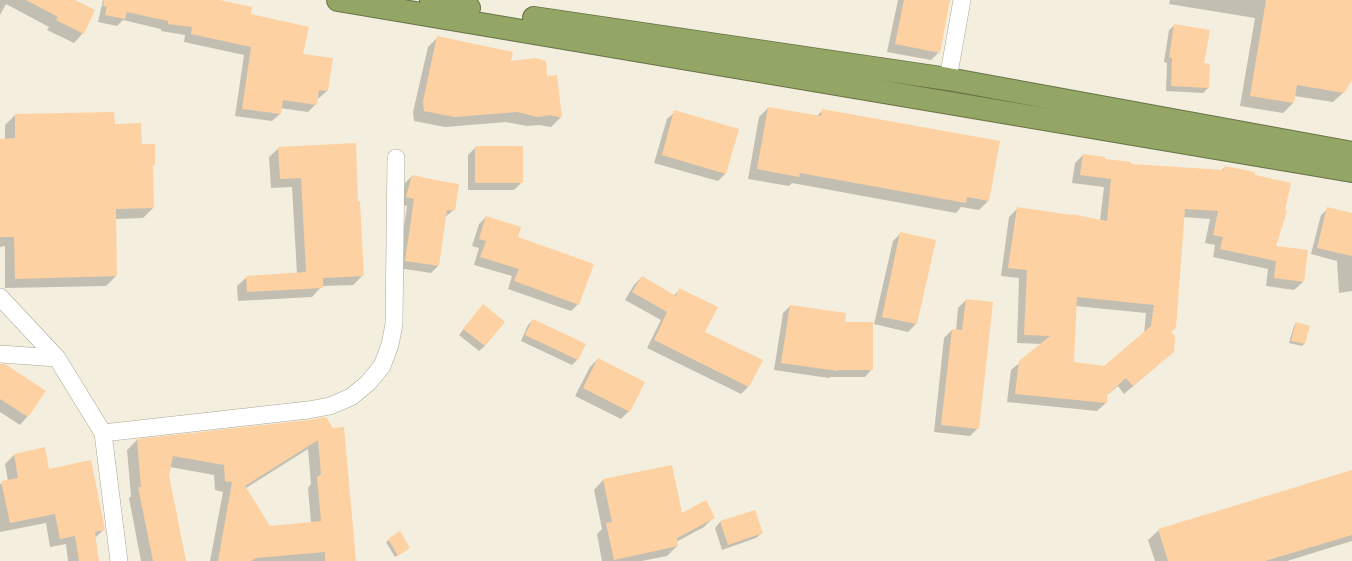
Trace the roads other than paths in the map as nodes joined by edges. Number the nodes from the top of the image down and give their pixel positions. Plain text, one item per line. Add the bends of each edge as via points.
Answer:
1 (338, 0) edge
2 (431, 0) edge
3 (962, 0) edge
4 (948, 79) junction
5 (1352, 153) edge
6 (396, 158) dead end
7 (1352, 171) edge
8 (0, 297) edge
9 (0, 354) edge
10 (57, 358) junction
11 (103, 433) junction
12 (119, 561) edge

1 - 7 highway
2 - 4 highway via 474,10
3 - 4 street
4 - 5 highway
6 - 11 street via 394,324 382,366 368,383 351,397 330,406
8 - 10 street
9 - 10 street
10 - 11 street
11 - 12 street

